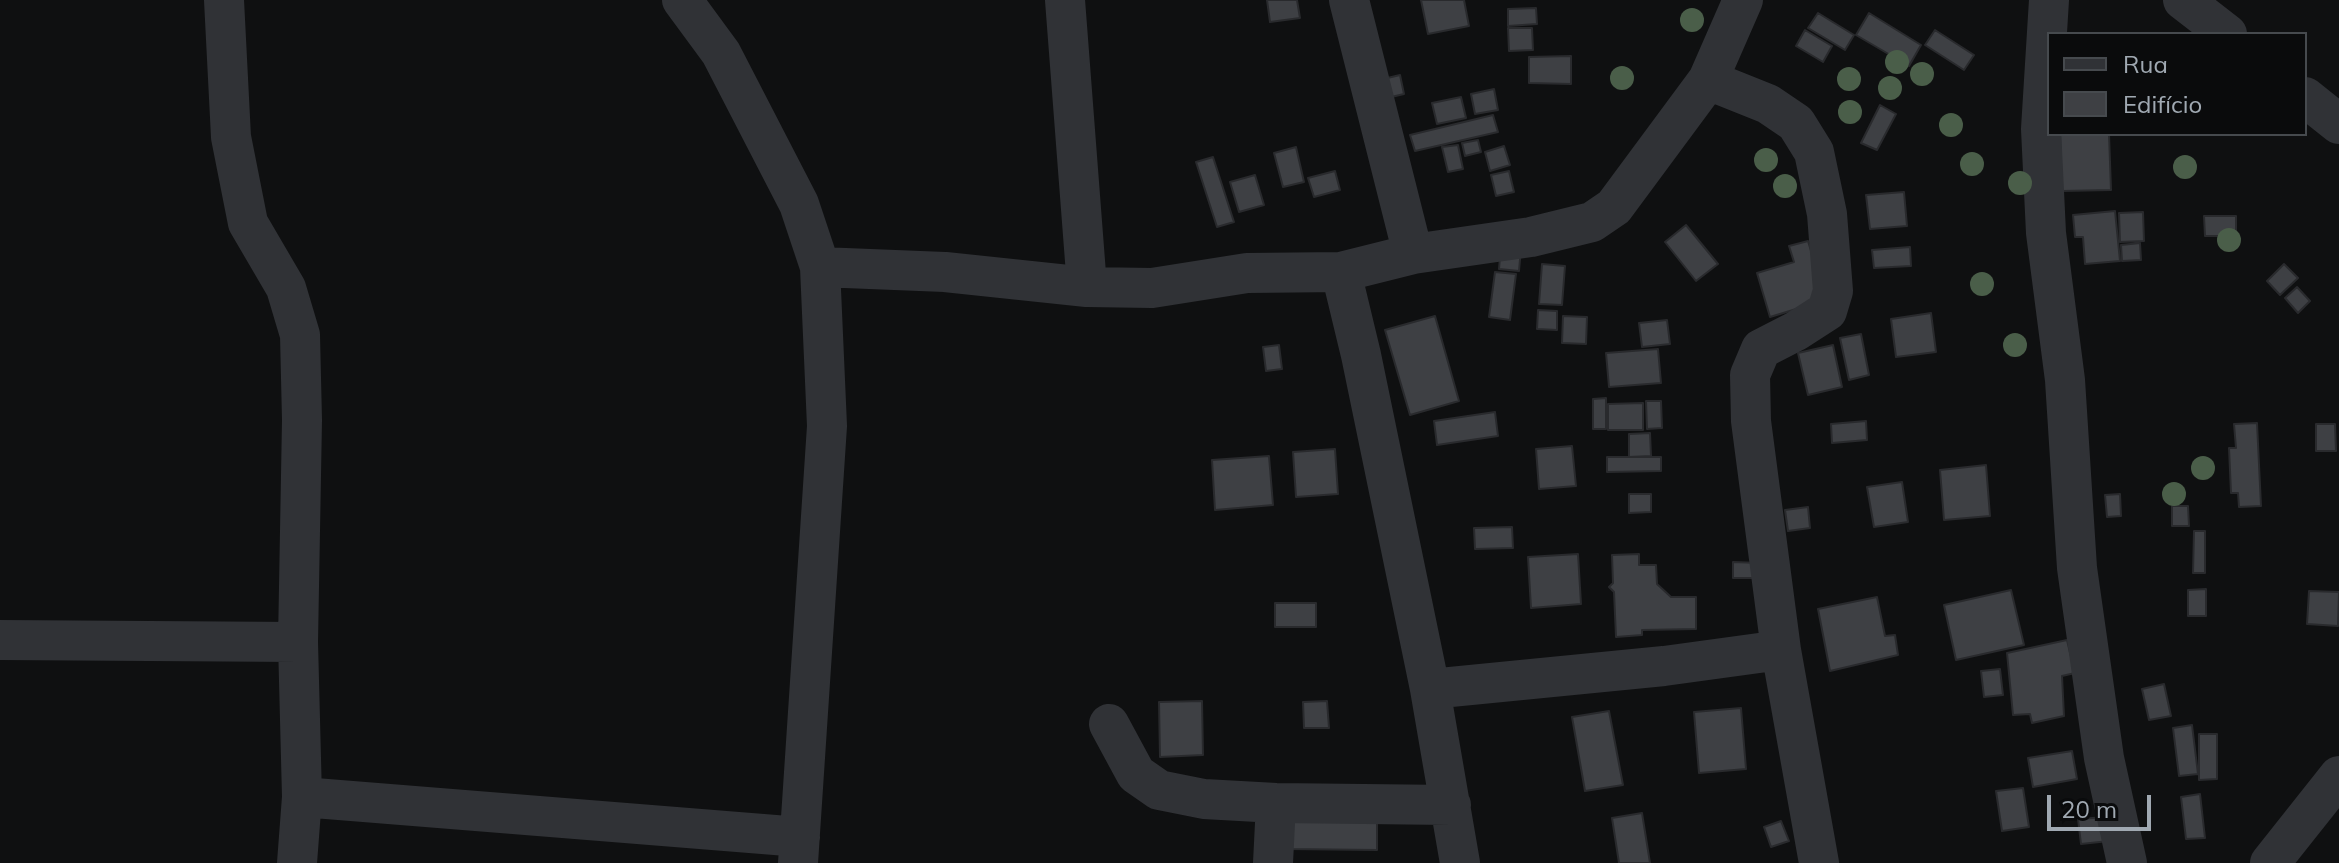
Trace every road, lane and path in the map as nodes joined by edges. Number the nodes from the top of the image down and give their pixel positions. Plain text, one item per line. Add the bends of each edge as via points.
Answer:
1 (224, 0) edge
2 (682, 0) edge
3 (1065, 0) edge
4 (1349, 0) edge
5 (1743, 0) edge
6 (2049, 0) edge
7 (2183, 0) edge
8 (2047, 32) edge
9 (2047, 32) edge
10 (2224, 32) edge
11 (1708, 80) junction
12 (2307, 99) edge
13 (2339, 124) edge
14 (1413, 254) junction
15 (820, 267) junction
16 (1341, 272) junction
17 (1087, 287) junction
18 (0, 640) edge
19 (298, 642) junction
20 (1781, 650) junction
21 (1430, 689) junction
22 (1109, 724) dead end
23 (2339, 776) edge
24 (302, 797) junction
25 (1276, 803) junction
26 (1451, 805) junction
27 (799, 850) edge
28 (297, 863) edge
29 (1273, 863) edge
30 (1460, 863) edge
31 (1819, 863) edge
32 (2127, 863) edge
33 (2270, 863) edge

1 - 19 street via 231,137 248,223 286,288 300,335
2 - 15 street via 721,53 792,190
3 - 17 street
4 - 14 street
5 - 11 street
6 - 9 street
7 - 10 street
8 - 32 street via 2041,129 2046,233 2065,380 2077,568 2104,758
11 - 14 street via 1614,207 1592,222 1531,237
11 - 20 street via 1768,104 1796,123 1814,152 1827,214 1833,291 1827,311 1761,349 1750,375 1751,421
12 - 13 street
14 - 16 street
15 - 17 street via 945,272
15 - 27 street via 827,426
16 - 17 street via 1247,273 1152,288
16 - 21 street
18 - 19 street
19 - 24 street
20 - 21 street
20 - 31 street
21 - 26 street
22 - 25 street via 1136,774 1159,790
23 - 33 street
24 - 27 street
24 - 28 street
25 - 26 street
25 - 29 street
26 - 30 street

